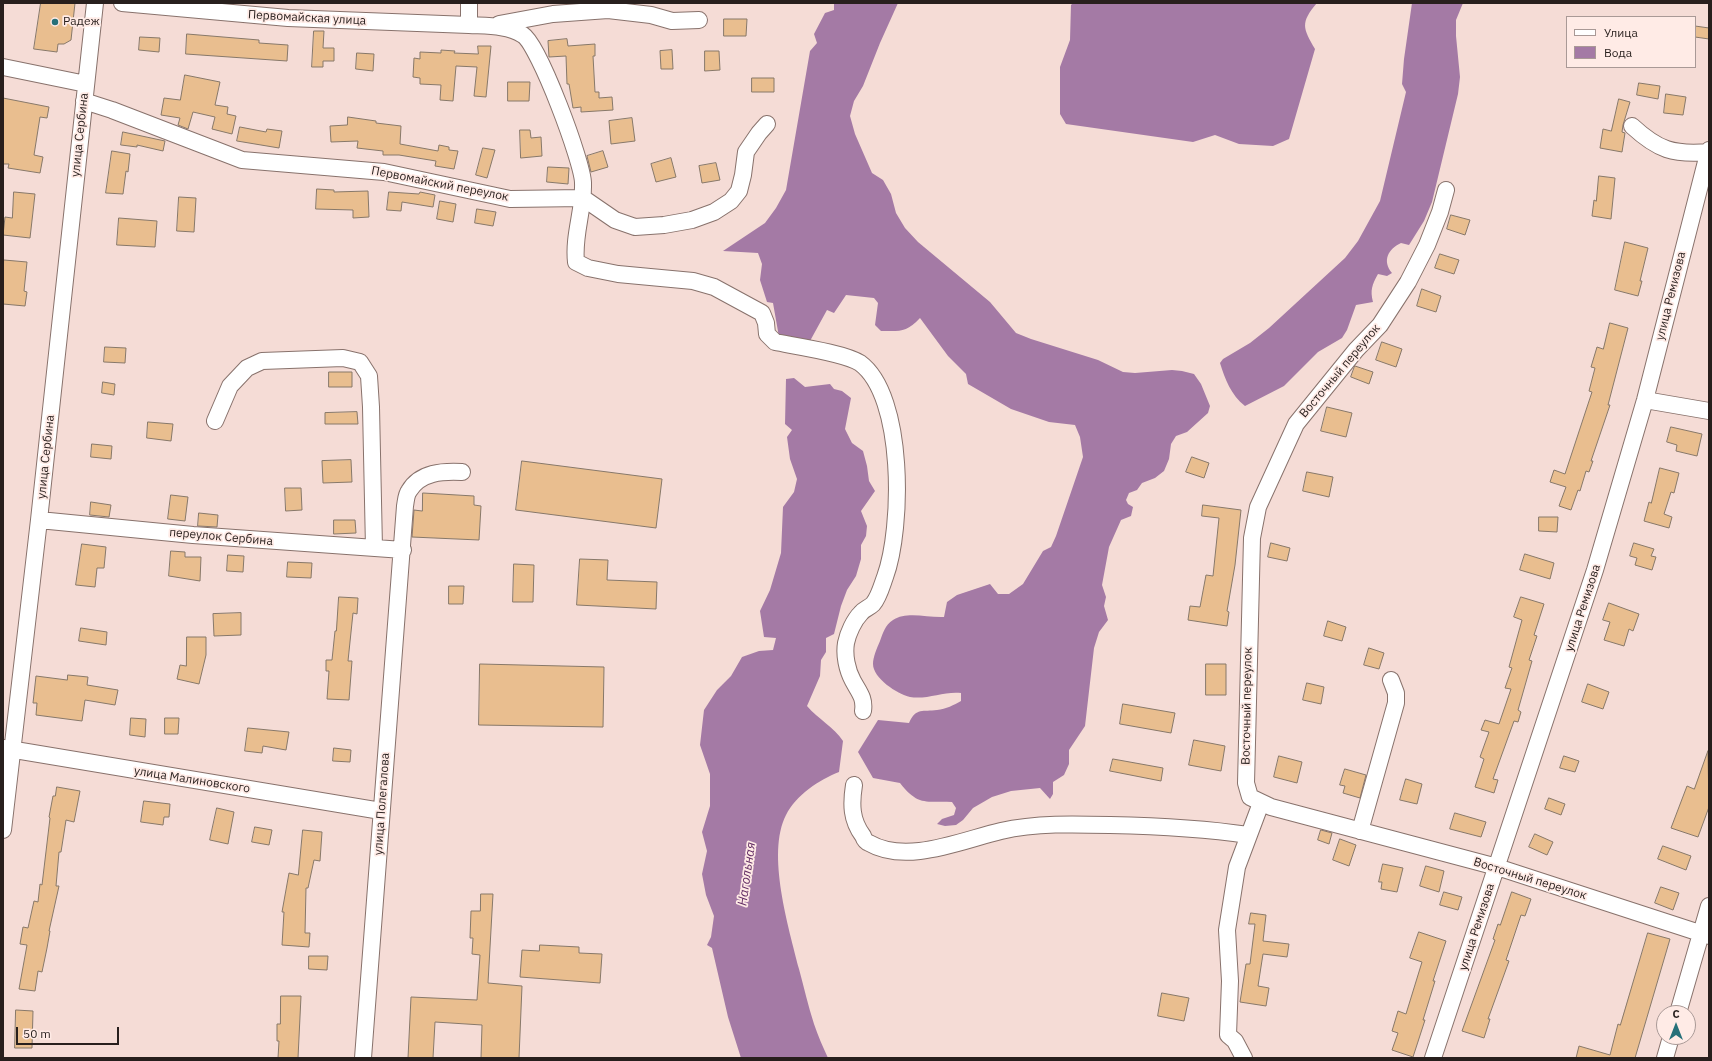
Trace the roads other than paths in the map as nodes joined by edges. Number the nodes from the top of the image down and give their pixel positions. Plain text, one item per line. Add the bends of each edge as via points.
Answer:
1 (95, 3) edge
2 (122, 3) edge
3 (469, 3) edge
4 (699, 20) dead end
5 (469, 25) junction
6 (489, 26) junction
7 (3, 67) edge
8 (86, 84) junction
9 (84, 101) junction
10 (767, 124) dead end
11 (1632, 126) dead end
12 (1709, 151) edge
13 (1446, 190) dead end
14 (583, 198) junction
15 (1645, 400) junction
16 (1709, 411) edge
17 (215, 421) dead end
18 (462, 472) dead end
19 (39, 520) junction
20 (374, 548) junction
21 (402, 550) junction
22 (1391, 680) dead end
23 (864, 711) dead end
24 (8, 749) edge
25 (854, 785) dead end
26 (1261, 803) junction
27 (381, 811) junction
28 (3, 830) edge
29 (1360, 831) junction
30 (1248, 835) junction
31 (1497, 867) junction
32 (1709, 906) edge
33 (1705, 935) edge
34 (1681, 1005) edge
35 (1669, 1045) edge
36 (363, 1058) edge
37 (1244, 1058) edge
38 (1433, 1058) edge
39 (1665, 1058) edge

1 - 8 street, улица Сербина
2 - 5 street, Первомайская улица via 288,18
3 - 5 street
4 - 6 street via 672,21 651,15 608,10 553,14
5 - 6 street, Первомайская улица
6 - 14 street via 516,31 532,45 564,116 583,181
7 - 8 street
8 - 9 street, улица Сербина
9 - 14 street, Первомайский переулок via 242,160 384,172 510,199
9 - 19 street, улица Сербина
10 - 14 street via 746,152 739,191 731,201 714,212 692,220 636,227 615,220
11 - 12 street via 1643,136 1667,150 1681,153
12 - 15 street, улица Ремизова
13 - 26 street, Восточный переулок via 1427,245 1408,282 1380,325 1296,424 1258,507 1252,538 1246,783 1250,797
14 - 23 street via 575,250 576,262 588,268 618,274 693,281 714,287 762,313 767,334 775,342 845,357 859,363 871,374 881,392 893,437 896,462 896,526 892,553 878,596 860,614 846,642 845,655 852,680 863,697
15 - 16 street
15 - 31 street, улица Ремизова via 1595,570
17 - 20 street via 230,386 247,368 262,361 343,358 360,362 369,376
18 - 21 street, улица Полегалова via 433,473 413,485 408,492 405,506
19 - 20 street, переулок Сербина via 193,535
19 - 24 street, улица Сербина
20 - 21 street, переулок Сербина
21 - 27 street, улица Полегалова
22 - 29 street via 1396,693 1396,703
24 - 27 street, улица Малиновского
24 - 28 street, улица Сербина
25 - 30 street via 852,814 859,831 867,842 881,849 898,851 937,848 1002,831 1048,825 1157,826
26 - 29 street, Восточный переулок
26 - 30 street
27 - 36 street, улица Полегалова
29 - 31 street, Восточный переулок
30 - 37 street via 1238,867 1227,930 1230,981 1228,1035 1235,1041
31 - 33 street, Восточный переулок
31 - 38 street, улица Ремизова
32 - 33 street
33 - 34 street
35 - 39 street

